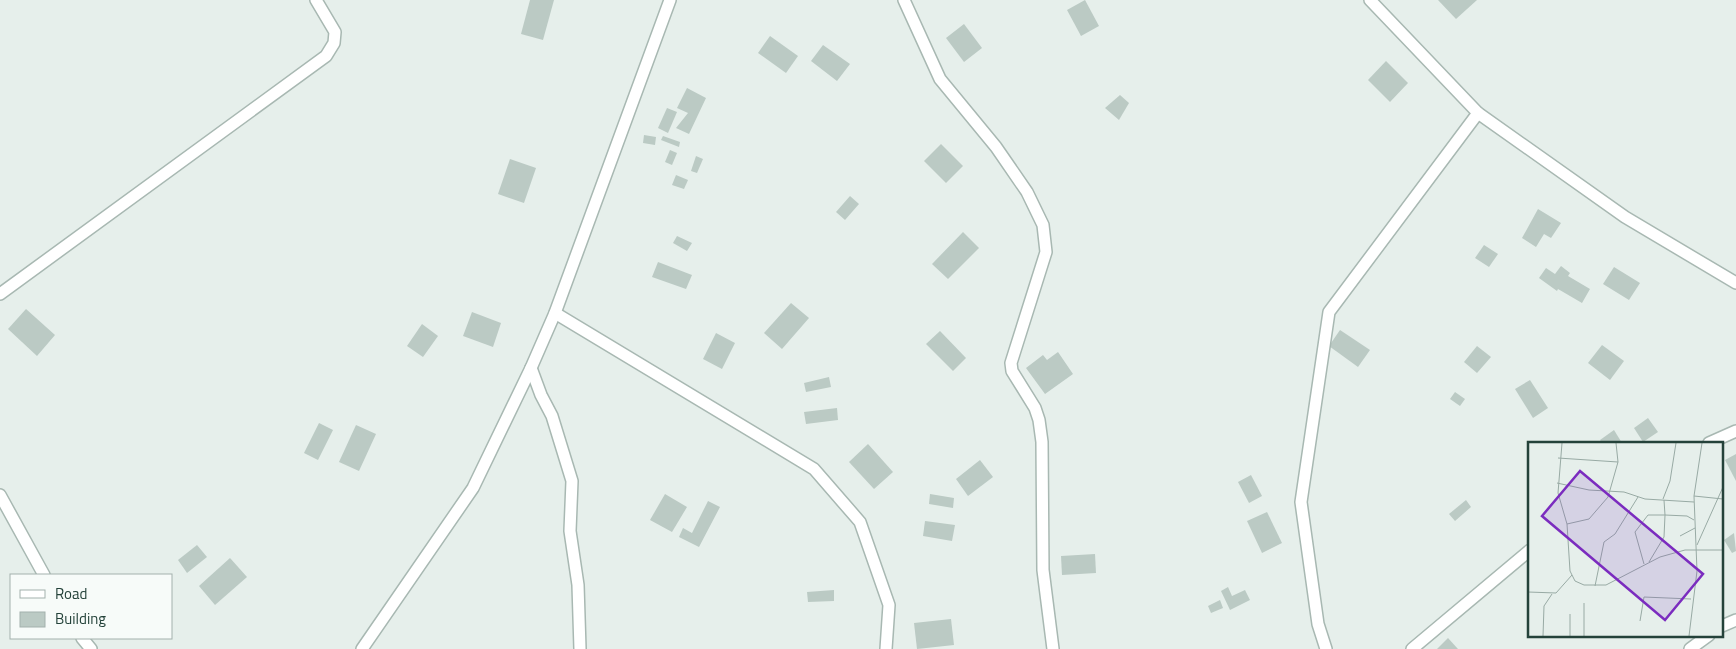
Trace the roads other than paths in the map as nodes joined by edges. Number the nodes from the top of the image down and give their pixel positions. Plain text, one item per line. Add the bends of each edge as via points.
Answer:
1 (316, 0) edge
2 (670, 0) edge
3 (904, 0) edge
4 (1370, 0) edge
5 (1478, 113) junction
6 (1736, 283) edge
7 (0, 294) edge
8 (555, 313) junction
9 (532, 368) junction
10 (1736, 431) edge
11 (1712, 442) edge
12 (0, 495) edge
13 (1528, 552) edge
14 (43, 574) edge
15 (1736, 620) edge
16 (1724, 625) edge
17 (1708, 636) edge
18 (83, 639) edge
19 (91, 649) edge
20 (362, 649) edge
21 (580, 649) edge
22 (886, 649) edge
23 (1053, 649) edge
24 (1326, 649) edge
25 (1412, 649) edge
26 (1690, 649) edge

1 - 7 street via 335,32 334,43 326,56
2 - 8 street
3 - 23 street via 940,79 996,147 1027,192 1043,225 1046,252 1011,364 1039,420 1043,570
4 - 5 street
5 - 6 street via 1625,217
5 - 24 street via 1329,312 1301,502 1318,624
8 - 9 street
8 - 22 street via 814,469 860,522 889,605
9 - 20 street via 473,488
9 - 21 street via 552,416 572,481 570,531 578,585
10 - 11 street
12 - 14 street
13 - 25 street
15 - 16 street
17 - 26 street
18 - 19 street

